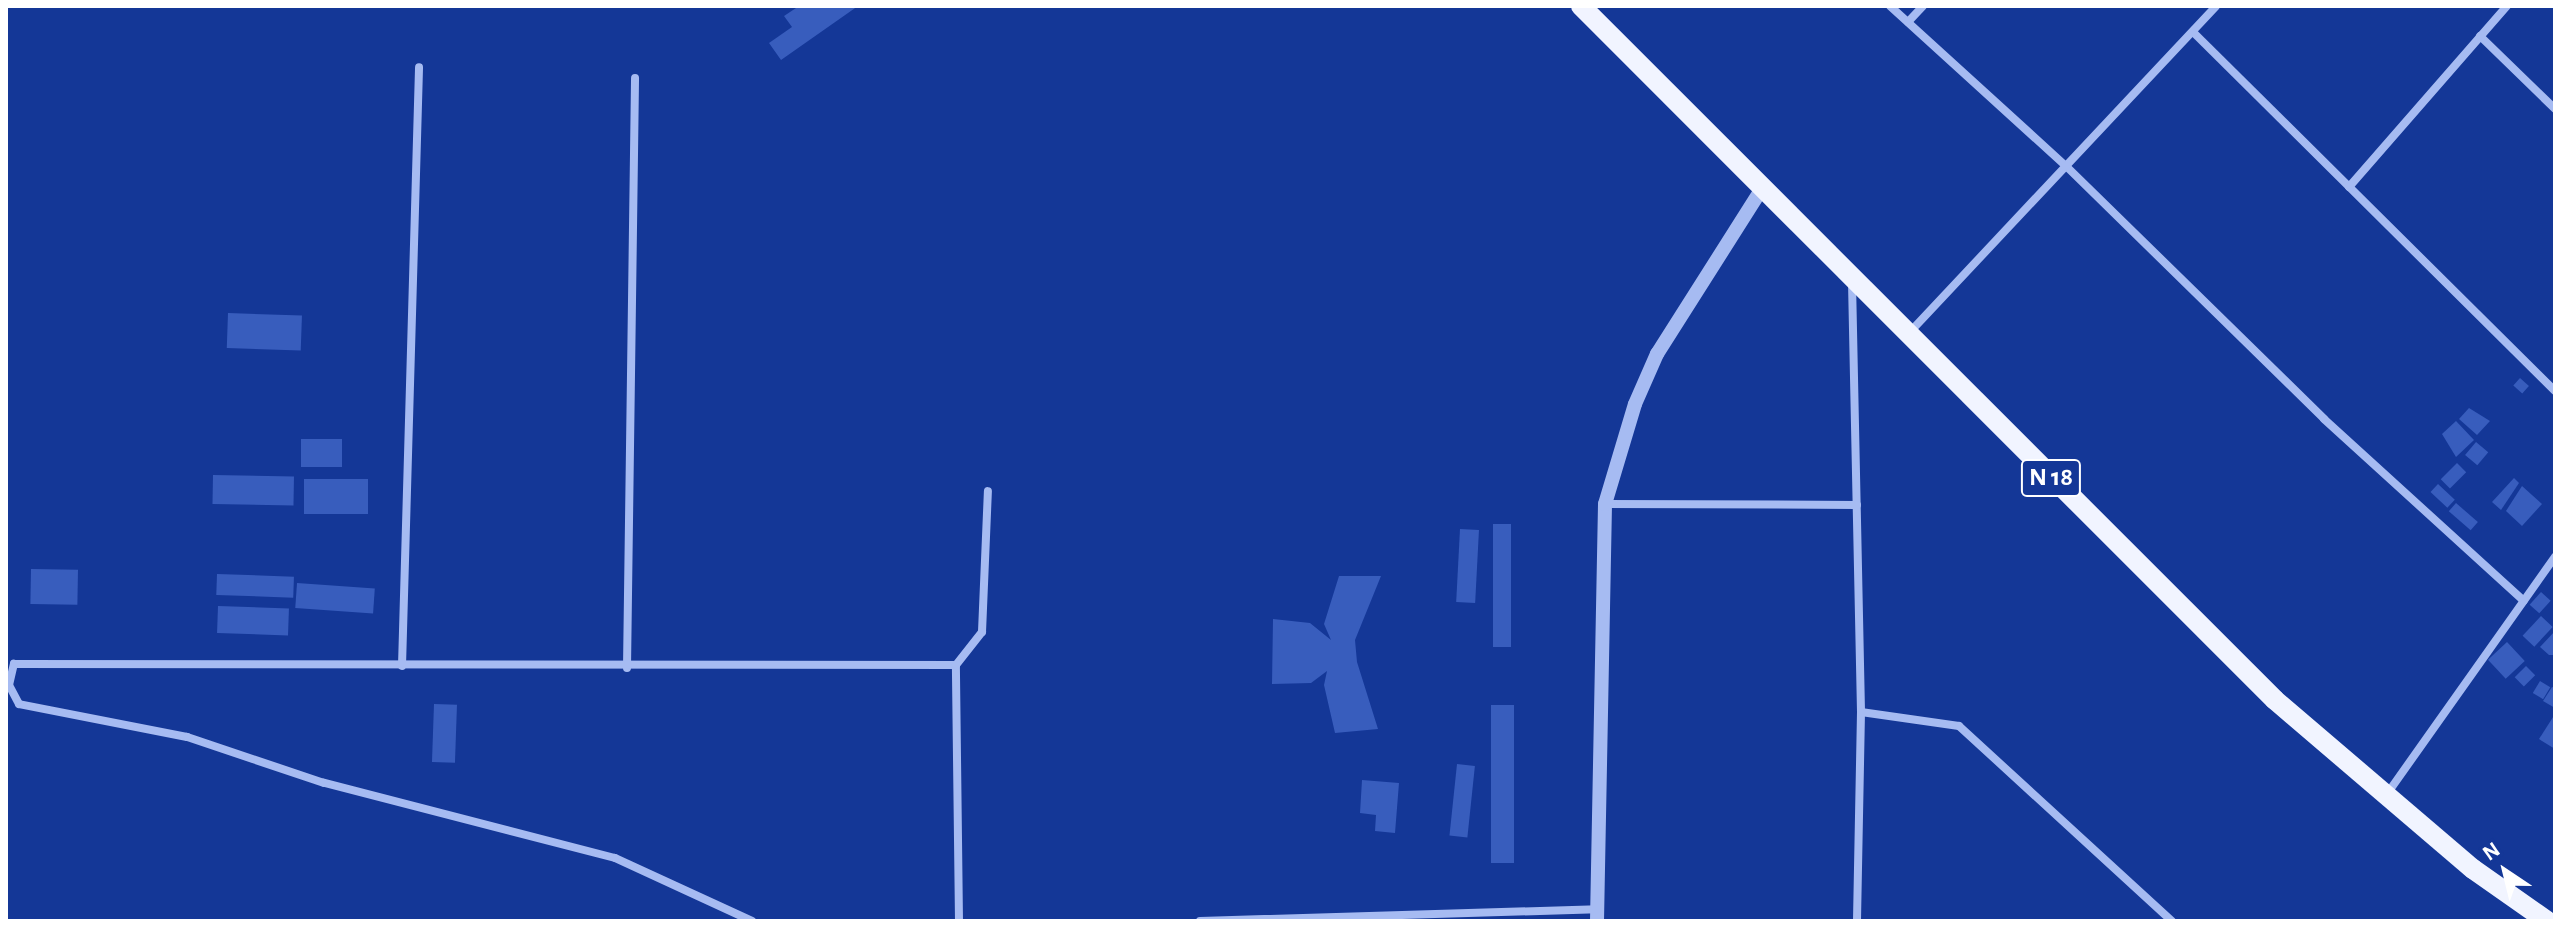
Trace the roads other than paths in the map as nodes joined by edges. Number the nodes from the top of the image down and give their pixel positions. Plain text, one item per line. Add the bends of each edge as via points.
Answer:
1 (1581, 6) edge
2 (1890, 6) edge
3 (1923, 6) edge
4 (2216, 6) edge
5 (2507, 6) edge
6 (1908, 22) junction
7 (2193, 32) junction
8 (2480, 36) junction
9 (419, 67) dead end
10 (635, 78) dead end
11 (2555, 109) edge
12 (2067, 167) junction
13 (1763, 187) junction
14 (2349, 187) junction
15 (1852, 277) junction
16 (1907, 335) junction
17 (2555, 391) edge
18 (988, 491) dead end
19 (1605, 504) junction
20 (1857, 505) junction
21 (2555, 557) edge
22 (2524, 601) junction
23 (956, 665) junction
24 (402, 666) junction
25 (627, 668) junction
26 (1861, 712) junction
27 (2387, 794) junction
28 (1597, 915) edge
29 (752, 921) edge
30 (959, 921) edge
31 (1200, 921) edge
32 (1857, 921) edge
33 (2172, 921) edge
34 (2547, 921) edge

1 - 13 main road, N 18
2 - 6 street
3 - 6 street
4 - 7 street
5 - 8 street
6 - 12 street
7 - 12 street
7 - 14 street
8 - 11 street
8 - 14 street
9 - 24 street
10 - 25 street
12 - 16 street
12 - 22 street via 2324,419
13 - 15 main road, N 18
13 - 19 street via 1657,354 1635,404
14 - 17 street
15 - 16 main road, N 18
15 - 20 street
16 - 27 main road, N 18 via 2275,700
18 - 23 street via 982,632
19 - 20 street
19 - 28 street
20 - 26 street
21 - 22 street
22 - 27 street
23 - 25 street
23 - 30 street
24 - 25 street
24 - 29 street via 14,664 9,685 19,704 187,737 324,783 615,858
26 - 32 street
26 - 33 street via 1959,726
27 - 34 main road, N 18 via 2473,869
28 - 31 street

